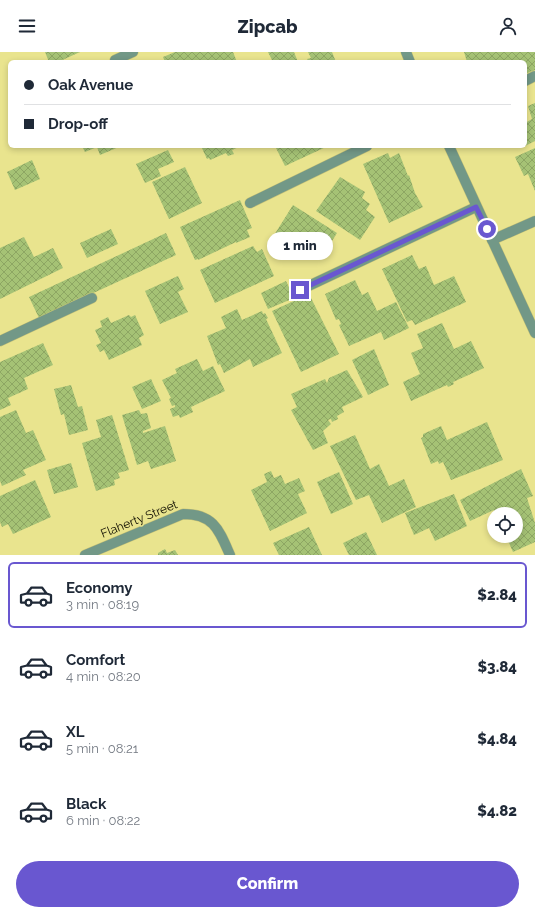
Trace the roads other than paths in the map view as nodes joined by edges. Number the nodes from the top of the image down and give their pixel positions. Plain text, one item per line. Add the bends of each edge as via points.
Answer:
1 (133, 52) edge
2 (115, 60) dead end
3 (363, 148) edge
4 (449, 148) edge
5 (250, 203) dead end
6 (476, 207) junction
7 (535, 221) edge
8 (492, 240) junction
9 (300, 290) dead end
10 (92, 298) dead end
11 (535, 333) edge
12 (0, 341) edge
13 (85, 555) edge
14 (230, 555) edge

1 - 2 street
3 - 5 street
4 - 6 street
6 - 8 street
6 - 9 street
7 - 8 street
8 - 11 street
10 - 12 street
13 - 14 street, Flaherty Street via 183,514 196,514 208,519 220,531

